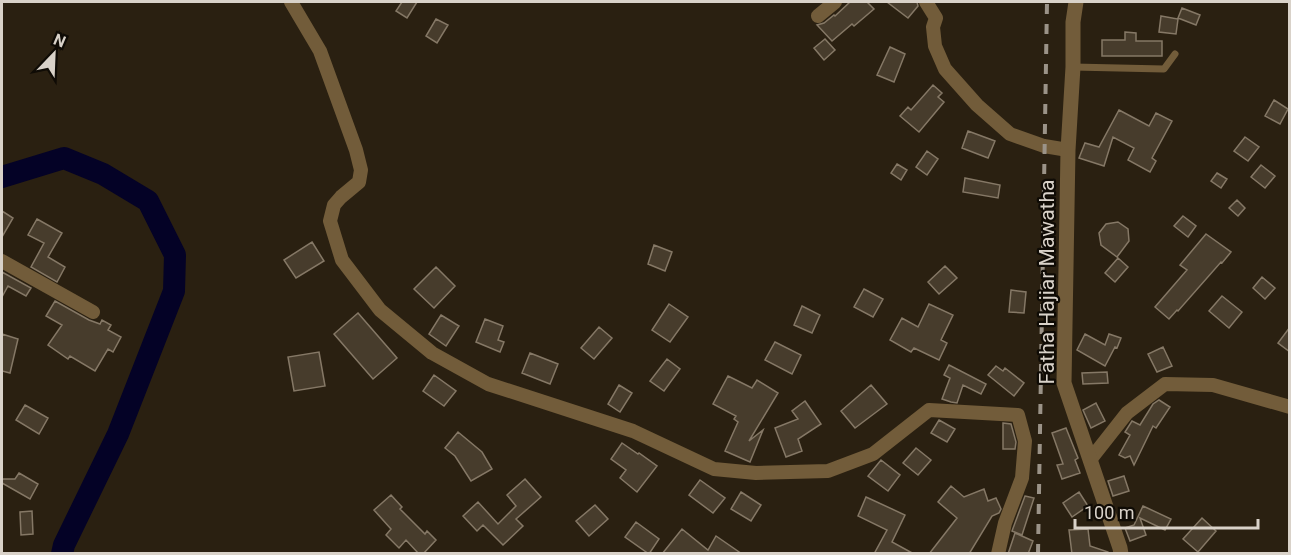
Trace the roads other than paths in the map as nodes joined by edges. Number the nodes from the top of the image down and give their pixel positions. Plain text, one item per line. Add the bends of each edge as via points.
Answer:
1 (291, 2) edge
2 (835, 2) edge
3 (926, 2) edge
4 (1076, 2) edge
5 (818, 16) dead end
6 (1174, 54) dead end
7 (1073, 67) junction
8 (1068, 150) junction
9 (2, 261) edge
10 (93, 312) dead end
11 (1290, 407) edge
12 (1090, 460) junction
13 (998, 554) edge
14 (1121, 554) edge

1 - 13 street via 320,51 361,170 359,182 334,205 330,221 342,260 380,310 432,353 488,384 633,431 714,469 756,473 828,471 873,454 929,410 1018,415 1025,441 1022,478
2 - 5 street
3 - 8 street via 936,18 935,46 945,69 977,105 1010,134
4 - 7 street, Fatha Hajiar Mawatha
6 - 7 lane via 1164,69
7 - 8 street, Fatha Hajiar Mawatha
8 - 12 street, Fatha Hajiar Mawatha via 1064,383
9 - 10 street
11 - 12 street via 1213,385 1165,384 1127,413
12 - 14 street, Fatha Hajiar Mawatha

